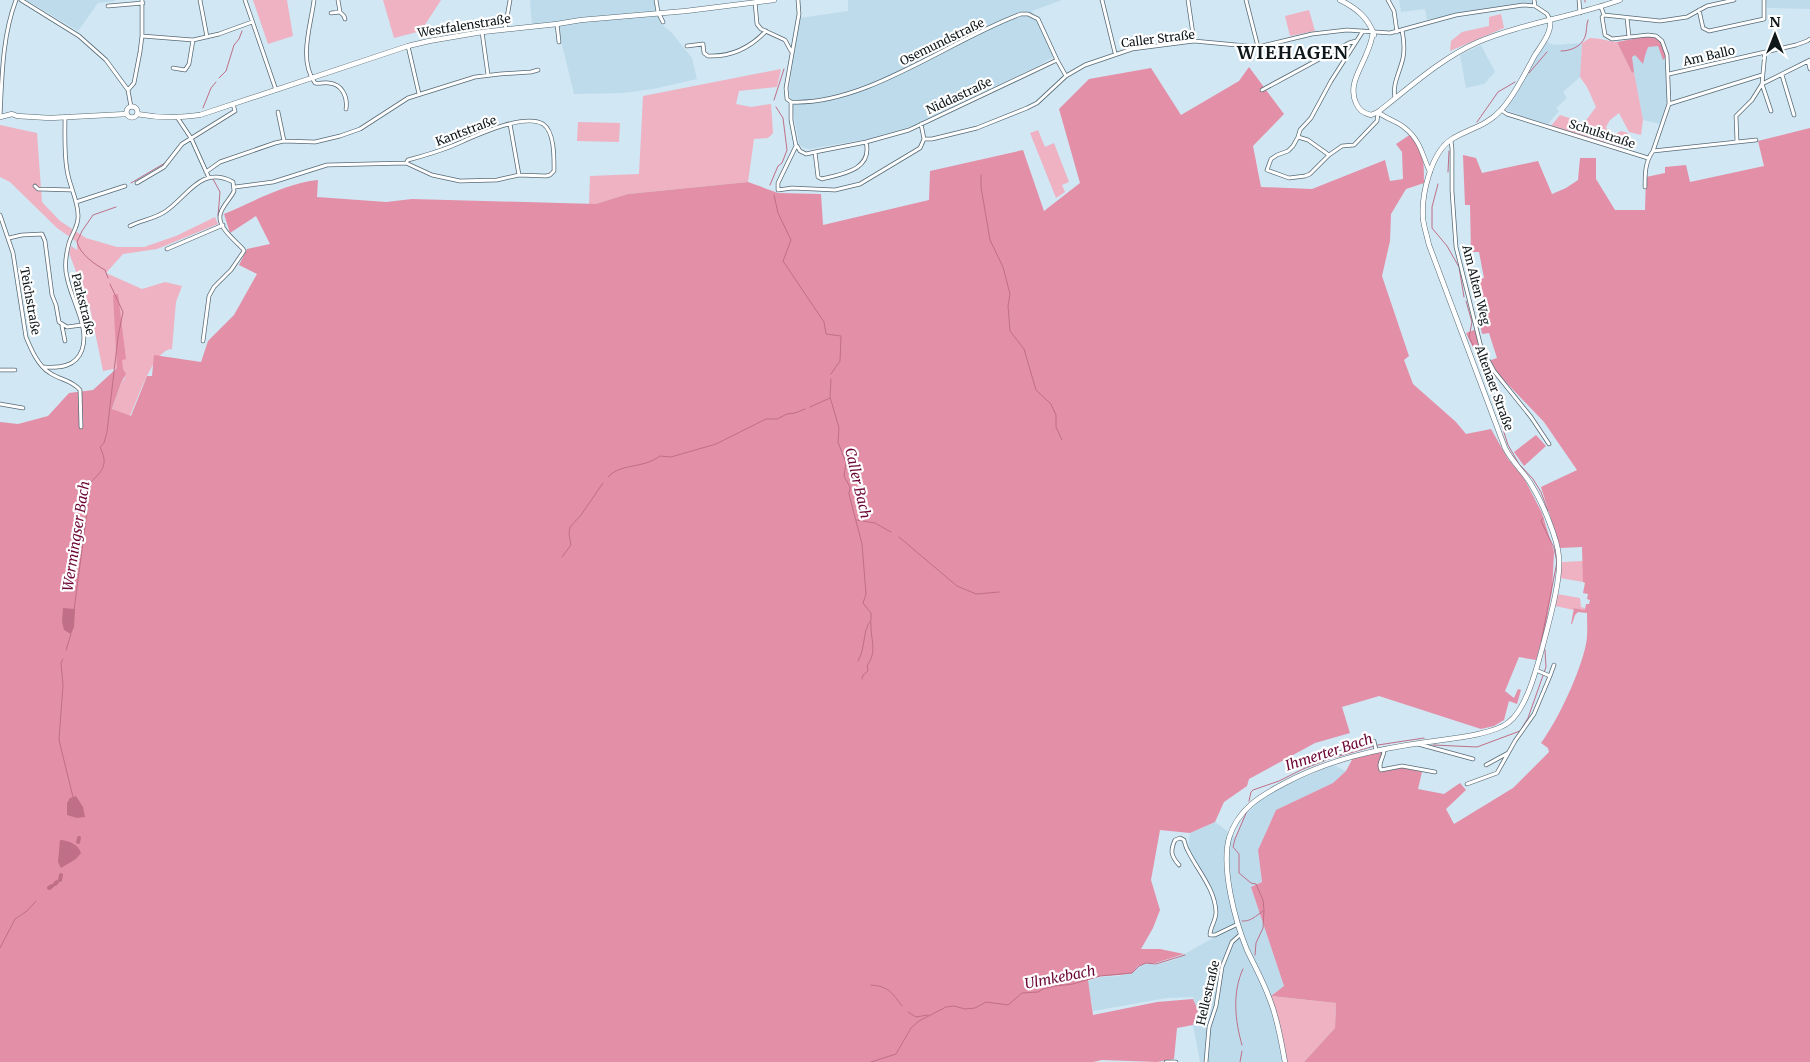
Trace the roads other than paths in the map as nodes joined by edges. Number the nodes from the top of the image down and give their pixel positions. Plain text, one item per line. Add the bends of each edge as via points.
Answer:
1 (16, 0) edge
2 (21, 0) edge
3 (200, 0) edge
4 (245, 0) edge
5 (314, 0) edge
6 (338, 0) edge
7 (510, 0) edge
8 (656, 0) edge
9 (774, 0) edge
10 (798, 0) edge
11 (1102, 0) edge
12 (1188, 0) edge
13 (1246, 0) edge
14 (1340, 0) edge
15 (1388, 0) edge
16 (1534, 0) edge
17 (1579, 0) edge
18 (1620, 0) edge
19 (1734, 0) edge
20 (1764, 0) edge
21 (142, 1) edge
22 (755, 1) edge
23 (108, 6) dead end
24 (1535, 6) junction
25 (1601, 7) junction
26 (1699, 10) junction
27 (340, 12) junction
28 (658, 12) junction
29 (332, 13) dead end
30 (1580, 13) junction
31 (1604, 14) junction
32 (1627, 18) junction
33 (345, 19) dead end
34 (1550, 21) junction
35 (252, 22) junction
36 (663, 22) dead end
37 (557, 24) junction
38 (505, 29) junction
39 (1402, 30) junction
40 (766, 31) junction
41 (1362, 31) junction
42 (482, 32) junction
43 (1373, 32) junction
44 (1397, 32) junction
45 (794, 35) junction
46 (142, 36) junction
47 (1629, 37) junction
48 (207, 38) junction
49 (1810, 39) edge
50 (193, 40) junction
51 (785, 40) junction
52 (1194, 41) junction
53 (1356, 41) junction
54 (559, 42) dead end
55 (408, 46) junction
56 (687, 46) dead end
57 (1258, 47) junction
58 (792, 52) junction
59 (1765, 52) junction
60 (1115, 53) junction
61 (1057, 60) junction
62 (1809, 60) edge
63 (173, 68) dead end
64 (1810, 69) edge
65 (538, 70) dead end
66 (1668, 74) junction
67 (488, 75) junction
68 (1762, 75) junction
69 (1782, 75) junction
70 (1066, 76) junction
71 (312, 78) junction
72 (1762, 84) junction
73 (128, 90) junction
74 (276, 90) junction
75 (1262, 90) dead end
76 (419, 94) junction
77 (1395, 98) junction
78 (791, 102) junction
79 (233, 104) junction
80 (1669, 104) junction
81 (131, 107) junction
82 (346, 108) dead end
83 (1501, 110) junction
84 (278, 112) dead end
85 (1378, 112) junction
86 (1771, 112) dead end
87 (126, 114) junction
88 (137, 114) junction
89 (1794, 115) dead end
90 (0, 117) edge
91 (65, 117) junction
92 (177, 117) junction
93 (510, 124) junction
94 (921, 124) junction
95 (1298, 137) junction
96 (191, 138) junction
97 (924, 139) junction
98 (1450, 140) junction
99 (1756, 140) dead end
100 (284, 141) junction
101 (866, 142) junction
102 (1737, 142) junction
103 (796, 146) junction
104 (1653, 151) junction
105 (815, 152) junction
106 (1329, 155) junction
107 (1648, 158) junction
108 (406, 163) junction
109 (206, 172) junction
110 (1430, 172) junction
111 (519, 175) junction
112 (209, 178) junction
113 (137, 183) dead end
114 (35, 186) dead end
115 (126, 186) dead end
116 (235, 186) junction
117 (1645, 187) dead end
118 (72, 190) junction
119 (76, 202) junction
120 (0, 215) edge
121 (223, 225) junction
122 (130, 226) dead end
123 (9, 238) junction
124 (167, 249) dead end
125 (62, 325) junction
126 (82, 325) junction
127 (65, 341) dead end
128 (203, 341) dead end
129 (44, 366) junction
130 (0, 370) edge
131 (14, 370) dead end
132 (0, 404) edge
133 (23, 408) dead end
134 (81, 427) dead end
135 (1549, 444) dead end
136 (1554, 664) dead end
137 (1538, 671) junction
138 (1548, 675) junction
139 (1416, 744) junction
140 (1384, 749) junction
141 (1376, 750) junction
142 (1508, 753) junction
143 (1473, 759) dead end
144 (1486, 765) dead end
145 (1303, 766) dead end
146 (1435, 772) dead end
147 (1467, 784) dead end
148 (1179, 865) dead end
149 (1238, 924) junction
150 (1241, 934) junction
151 (1166, 1062) edge
152 (1176, 1062) edge
153 (1206, 1062) edge
154 (1285, 1062) edge

1 - 90 street via 10,14 1,74
2 - 73 street via 88,43 106,60
3 - 48 street
4 - 35 street
5 - 71 street via 306,55
6 - 27 street
7 - 38 street
8 - 28 street
9 - 22 main road, Westfalenstraße
10 - 45 street
11 - 60 street
12 - 52 street
13 - 57 street
14 - 43 main road via 1360,12
15 - 44 street via 1394,11
16 - 24 street
17 - 30 street
18 - 25 main road
19 - 26 street
20 - 26 street via 1764,19 1709,31 1703,28
21 - 23 street
21 - 46 street
22 - 28 main road, Westfalenstraße
22 - 40 street via 758,24
24 - 34 street via 1547,14
24 - 39 street via 1456,16
25 - 30 main road
25 - 31 street
26 - 32 street via 1687,17 1660,21
27 - 29 street
27 - 33 street
28 - 36 street
28 - 37 main road, Westfalenstraße
30 - 34 main road
31 - 32 street
31 - 47 street via 1605,35 1612,39
32 - 47 street
34 - 77 main road via 1496,35 1466,48 1438,64
34 - 83 main road, Altenaer Straße via 1542,42
35 - 48 street
35 - 74 street
37 - 38 main road, Westfalenstraße
37 - 54 street
38 - 42 main road, Westfalenstraße
39 - 44 street
39 - 77 street via 1404,44
40 - 51 street
40 - 56 street via 748,47 726,55 708,56 704,53 703,44
41 - 43 street, Caller Straße
41 - 53 street
41 - 57 street, Caller Straße via 1312,34
42 - 55 main road, Westfalenstraße
42 - 67 street
43 - 44 street, Caller Straße
43 - 85 main road via 1354,82 1354,97 1364,113
45 - 51 street
45 - 58 street
46 - 50 street
46 - 73 street via 134,82
47 - 66 street via 1648,35 1662,41
48 - 50 street
49 - 59 street, Am Ballo
50 - 63 street via 185,70
51 - 58 street
52 - 57 street, Caller Straße
52 - 60 street, Caller Straße
53 - 75 street
53 - 95 street
55 - 71 main road, Westfalenstraße
55 - 76 street
58 - 78 street via 786,88 787,99
59 - 66 street, Am Ballo
59 - 68 street
60 - 70 street, Caller Straße
61 - 70 street, Osemundstraße
61 - 78 street, Osemundstraße via 1038,20 1021,14 853,92 829,99
61 - 94 street, Niddastraße
62 - 64 street
62 - 69 street
65 - 67 street
66 - 80 street
67 - 76 street
68 - 72 street
68 - 80 street
69 - 72 street
69 - 89 street
70 - 97 street, Caller Straße via 1046,96 1027,108 977,128
71 - 74 main road, Westfalenstraße
71 - 82 street via 315,83 328,83 342,89
72 - 86 street
72 - 102 street via 1736,116
73 - 81 street
74 - 79 main road, Westfalenstraße
76 - 100 street via 360,129 315,142
77 - 85 main road
78 - 103 street
79 - 92 main road, Westfalenstraße via 200,115
79 - 96 street via 235,111
80 - 104 street, Schulstraße
81 - 87 main road
81 - 88 main road
83 - 98 main road, Altenaer Straße via 1487,122
83 - 107 street, Schulstraße
84 - 100 street
85 - 106 street via 1377,121 1359,141 1342,146
85 - 110 street via 1414,136
87 - 88 main road via 132,118
87 - 91 main road
88 - 92 main road, Westfalenstraße
90 - 91 main road via 12,114
91 - 118 street, Parkstraße via 65,156
92 - 96 street
93 - 108 street, Kantstraße
93 - 111 street
93 - 111 street, Kantstraße via 542,124 548,129 551,140 554,171 550,176
94 - 97 street
94 - 101 street, Niddastraße
95 - 106 street
95 - 106 street via 1288,151 1271,160 1267,170 1299,178 1310,174
96 - 109 street
96 - 113 street via 164,166
97 - 103 street via 920,148 860,184 835,190 778,190 778,183
98 - 110 main road, Altenaer Straße via 1438,151
98 - 135 street, Am Alten Weg via 1456,247 1481,347 1494,371
99 - 102 street
100 - 109 street via 220,162
101 - 105 street, Niddastraße
101 - 105 street via 867,156 860,165 822,179 818,177
102 - 104 street
103 - 105 street, Niddastraße via 806,154
104 - 107 street, Schulstraße
107 - 117 street
108 - 111 street via 432,175 460,181 497,180
108 - 116 street, Kantstraße via 327,165 273,182
109 - 112 street
110 - 137 main road, Altenaer Straße via 1423,217 1429,245 1505,448 1533,488 1559,554
112 - 116 street via 230,180
112 - 122 street via 191,187 167,211
114 - 118 street via 38,189
115 - 119 street
116 - 121 street via 220,213
118 - 119 street, Parkstraße
119 - 126 street, Parkstraße via 78,221 69,245 66,274
120 - 123 street, Teichstraße
121 - 124 street
121 - 128 street via 244,251 209,296
123 - 125 street via 42,234 52,295
123 - 129 street, Teichstraße via 26,337 31,350
125 - 126 street
125 - 127 street
126 - 129 street, Parkstraße via 84,344 78,358 69,365
129 - 134 street, Teichstraße via 48,372 80,390
130 - 131 street
132 - 133 street
136 - 138 street
137 - 138 street
137 - 139 main road, Altenaer Straße via 1520,709 1505,725
138 - 142 street via 1534,714
139 - 140 main road, Altenaer Straße
139 - 143 street
140 - 141 main road, Altenaer Straße
140 - 146 street via 1381,770 1402,766
141 - 145 street via 1374,741 1369,742
141 - 149 main road, Altenaer Straße via 1306,772 1260,797 1244,810 1230,837 1226,861
142 - 144 street
142 - 147 street via 1497,773
148 - 149 street via 1171,851 1175,840 1180,838 1204,876 1214,903 1216,917 1210,935
149 - 150 main road, Altenaer Straße
150 - 153 street, Hellestraße via 1232,942 1221,974 1209,1027
150 - 154 main road, Altenaer Straße via 1273,1006
151 - 152 street

